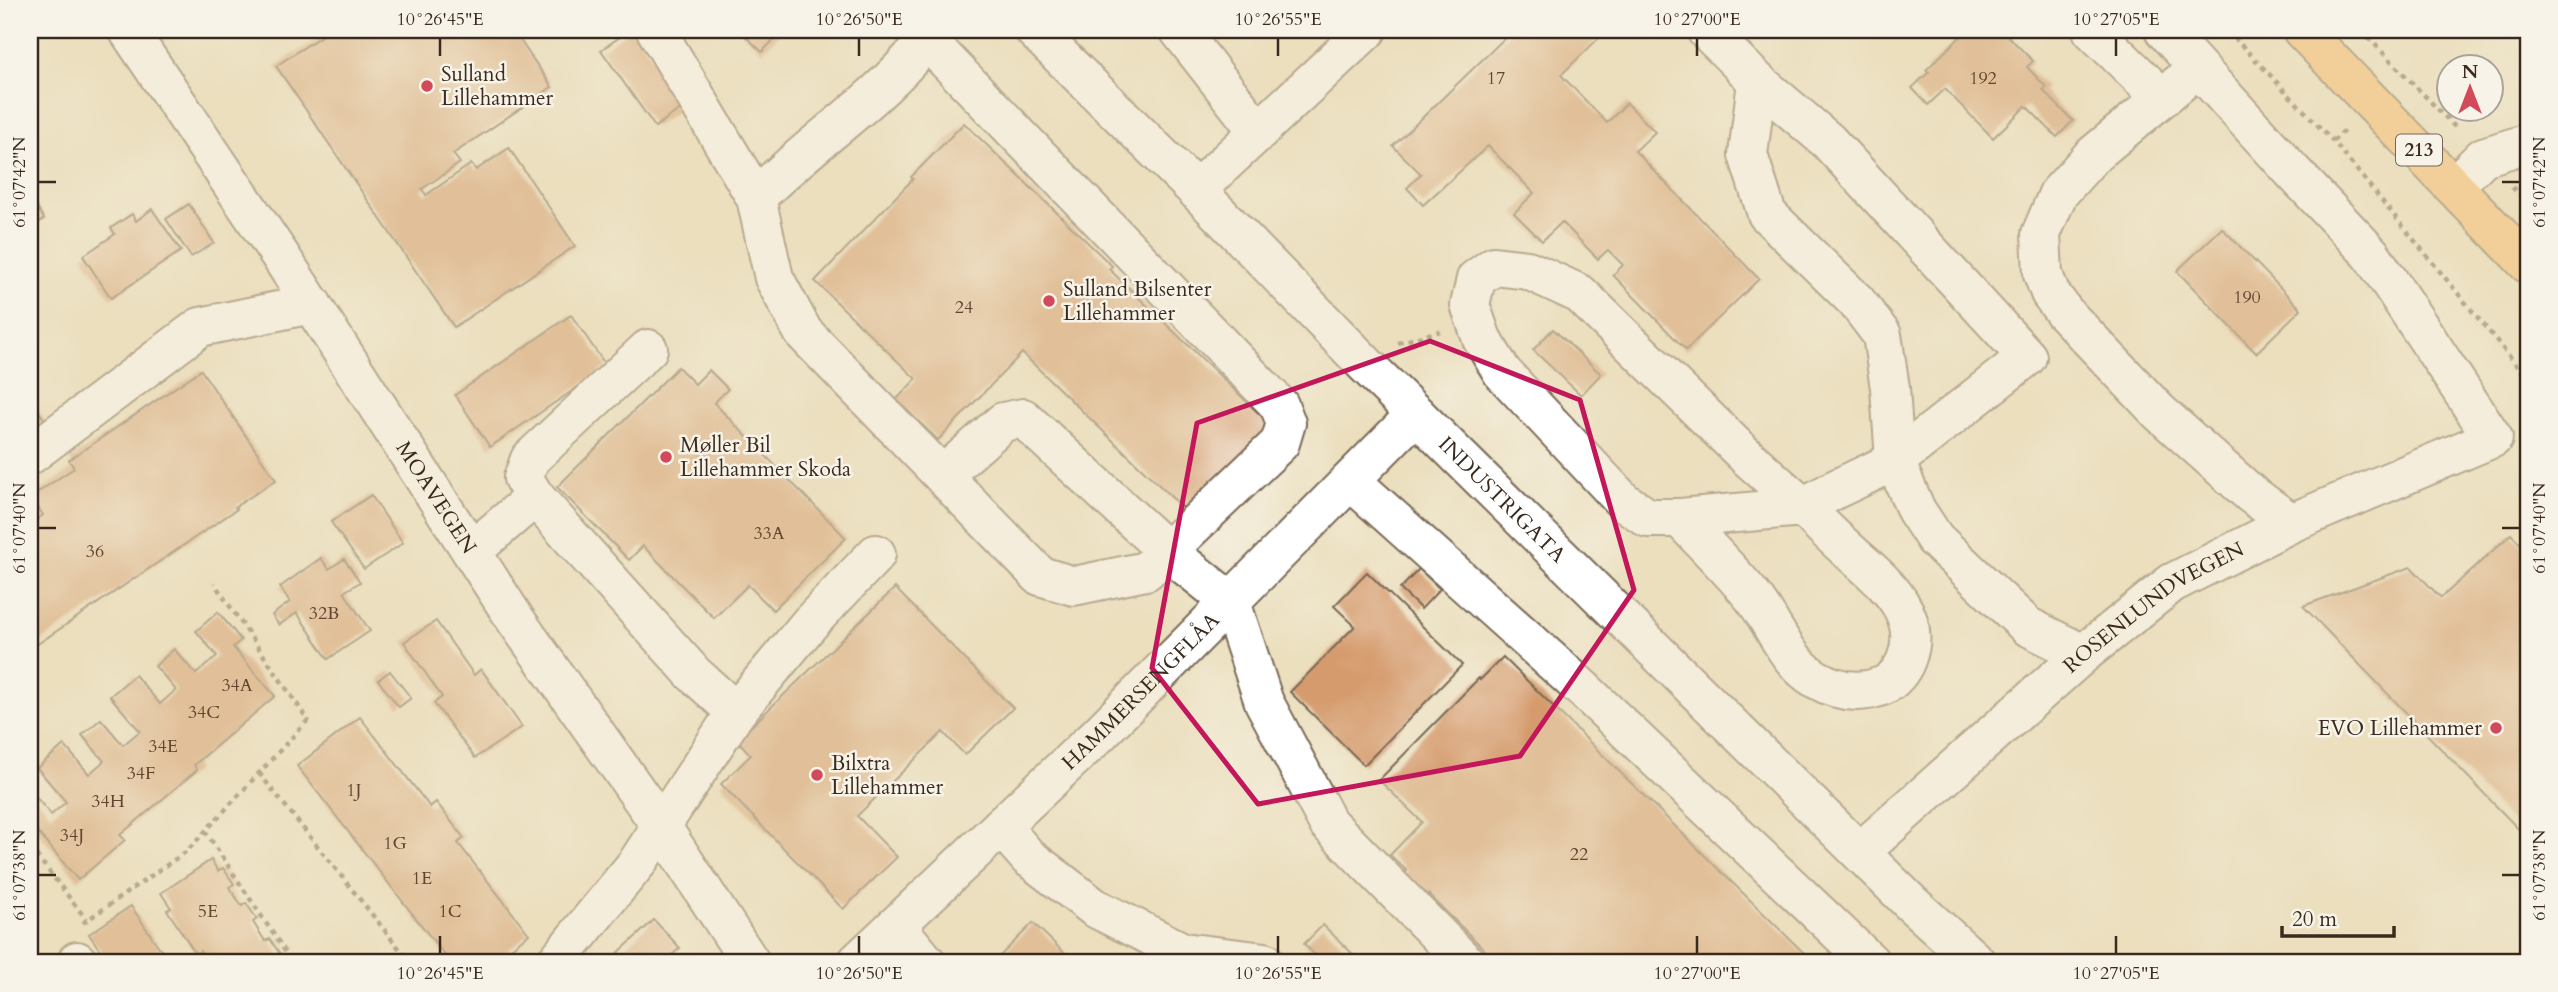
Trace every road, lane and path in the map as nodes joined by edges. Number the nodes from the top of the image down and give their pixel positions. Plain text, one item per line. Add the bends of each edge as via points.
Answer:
1 (128, 30) edge
2 (656, 30) edge
3 (1034, 30) edge
4 (1179, 30) edge
5 (1367, 30) edge
6 (1706, 30) edge
7 (1867, 30) edge
8 (2092, 30) edge
9 (2164, 30) edge
10 (2227, 30) edge
11 (2361, 30) edge
12 (1881, 32) dead end
13 (2310, 32) edge
14 (926, 33) edge
15 (2198, 68) junction
16 (1756, 81) junction
17 (2162, 98) junction
18 (1258, 131) junction
19 (2528, 143) edge
20 (2483, 157) junction
21 (2454, 186) junction
22 (1196, 190) junction
23 (756, 198) junction
24 (2528, 203) edge
25 (2528, 264) edge
26 (312, 304) junction
27 (1478, 328) junction
28 (1387, 346) dead end
29 (648, 349) dead end
30 (2528, 379) edge
31 (1416, 414) junction
32 (30, 455) edge
33 (1895, 461) junction
34 (943, 475) junction
35 (1351, 481) junction
36 (535, 497) junction
37 (1803, 507) junction
38 (1680, 518) junction
39 (2291, 523) junction
40 (472, 551) junction
41 (1167, 551) junction
42 (876, 554) dead end
43 (214, 583) dead end
44 (1231, 602) junction
45 (2083, 654) junction
46 (736, 712) junction
47 (259, 773) junction
48 (661, 826) junction
49 (1001, 827) junction
50 (205, 831) junction
51 (30, 847) edge
52 (1861, 851) junction
53 (86, 919) junction
54 (896, 926) junction
55 (404, 954) junction
56 (1960, 957) edge
57 (77, 961) edge
58 (292, 962) edge
59 (391, 962) edge
60 (410, 962) edge
61 (556, 962) edge
62 (750, 962) edge
63 (857, 962) edge
64 (926, 962) edge
65 (1265, 962) edge
66 (1465, 962) edge
67 (1870, 962) edge

1 - 26 street, MOAVEGEN
2 - 23 street
3 - 22 street, INDUSTRIGATA
4 - 18 street
5 - 18 street
6 - 16 street
7 - 12 path
8 - 17 street
9 - 15 street
10 - 30 path via 2333,141
11 - 20 path
13 - 21 main road, 213
14 - 23 street via 871,99 785,168
14 - 41 street via 1279,405 1286,424 1280,443
15 - 17 street
15 - 39 street, ROSENLUNDVEGEN via 2371,254 2493,438
16 - 33 street via 1748,155 1767,214 1856,301 1882,335
16 - 33 street via 1828,141 2026,357
17 - 39 street via 2092,156 2058,194 2041,234 2043,274 2064,312 2159,412 2251,494
18 - 22 street
19 - 20 street
20 - 21 street
20 - 24 path
21 - 25 main road, 213
22 - 31 street, INDUSTRIGATA
23 - 34 street via 774,278 803,332
26 - 32 street via 200,327
26 - 40 street, MOAVEGEN
27 - 28 path via 1445,329
27 - 37 street via 1470,305 1476,279 1494,266 1528,270 1580,294
27 - 38 street via 1502,372 1623,501 1648,518
29 - 36 street via 530,459 523,478
31 - 35 street, HAMMERSENGFLÅA
31 - 52 street, INDUSTRIGATA
33 - 37 street
33 - 45 street via 1935,540 2027,626
34 - 41 street via 1040,576 1074,586 1146,571
34 - 41 street via 1003,422 1023,418
35 - 44 street, HAMMERSENGFLÅA
35 - 67 street via 1584,690
36 - 40 street
36 - 46 street via 694,674
37 - 38 street
37 - 38 street via 1884,582 1904,608 1910,650 1902,670 1885,685 1859,692 1835,689 1814,678 1781,641 1754,597
39 - 45 street, ROSENLUNDVEGEN via 2172,583
40 - 48 street, MOAVEGEN
41 - 44 street
42 - 46 street via 810,623
43 - 47 path via 308,720
44 - 49 street, HAMMERSENGFLÅA
44 - 66 street via 1264,702 1328,823
45 - 52 street, ROSENLUNDVEGEN
46 - 48 street
47 - 50 path
47 - 55 path
48 - 61 street via 637,863
48 - 62 street, MOAVEGEN
49 - 54 street, HAMMERSENGFLÅA
49 - 65 street via 1028,857 1095,908 1183,952
50 - 53 path via 187,851
50 - 58 path
51 - 53 path
52 - 56 street, INDUSTRIGATA
53 - 57 path via 73,933
54 - 63 street, HAMMERSENGFLÅA
54 - 64 street
55 - 59 path
55 - 60 path

